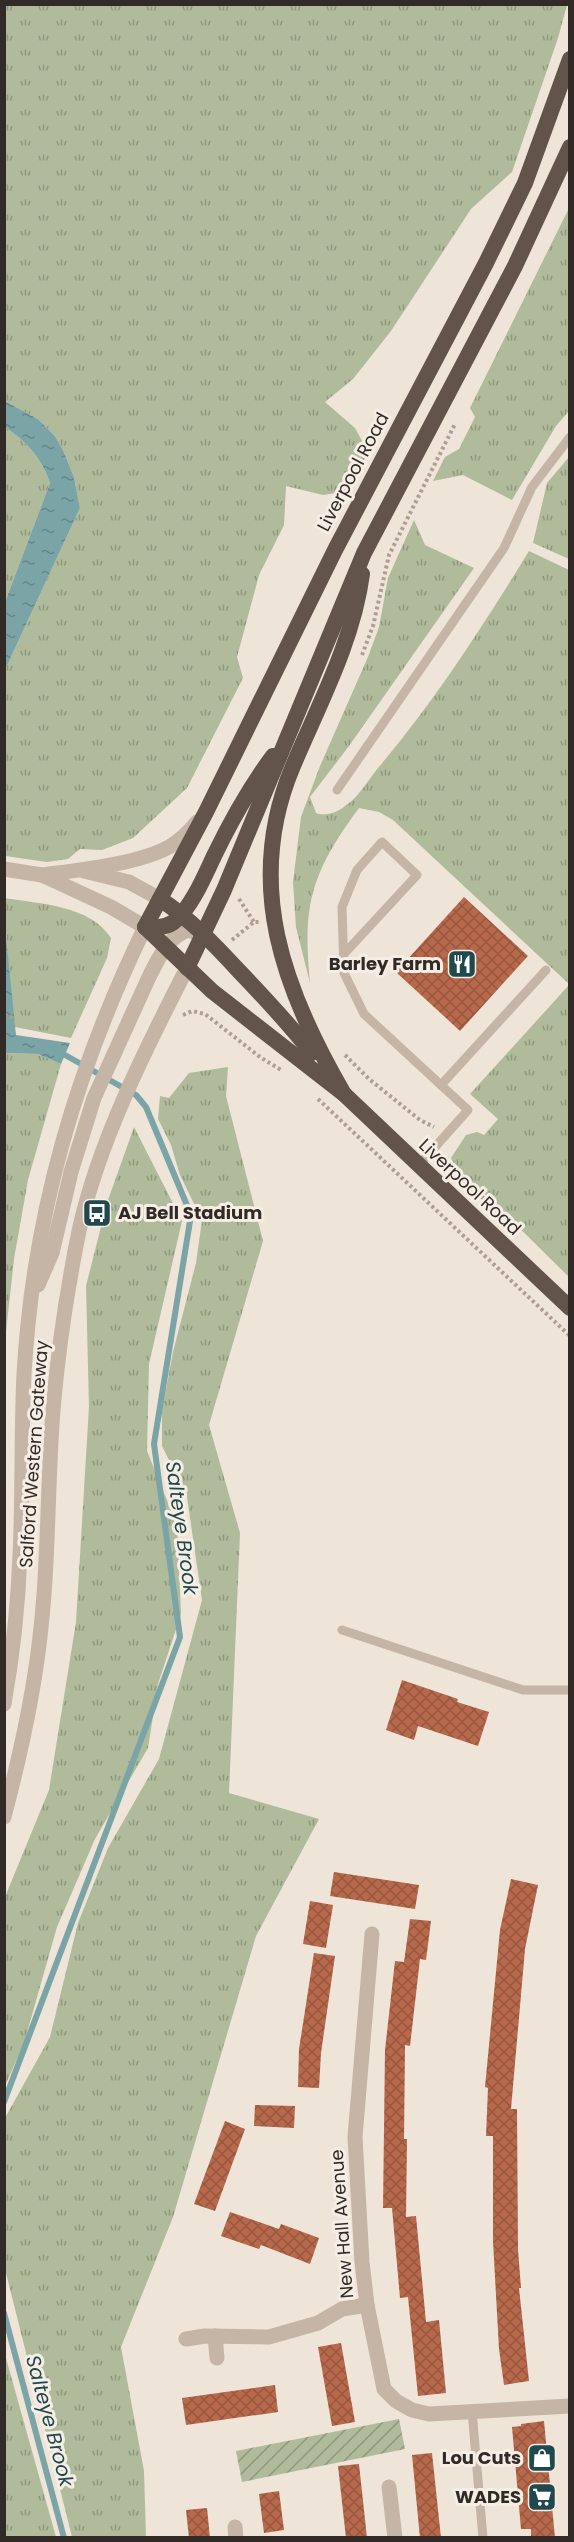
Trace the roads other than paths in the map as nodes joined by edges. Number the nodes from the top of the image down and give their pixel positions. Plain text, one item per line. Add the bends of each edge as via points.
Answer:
1 (570, 59) edge
2 (570, 147) edge
3 (570, 437) edge
4 (364, 553) junction
5 (290, 730) junction
6 (337, 790) dead end
7 (206, 812) junction
8 (4, 869) edge
9 (78, 870) junction
10 (42, 875) junction
11 (160, 899) junction
12 (182, 913) junction
13 (146, 927) junction
14 (204, 935) junction
15 (167, 946) junction
16 (343, 955) junction
17 (187, 968) junction
18 (546, 970) dead end
19 (441, 1085) junction
20 (344, 1094) junction
21 (419, 1165) junction
22 (31, 1302) junction
23 (570, 1308) edge
24 (342, 1630) dead end
25 (570, 1690) edge
26 (4, 1704) edge
27 (4, 1817) edge
28 (372, 1934) dead end
29 (367, 2305) junction
30 (215, 2336) junction
31 (186, 2338) dead end
32 (217, 2358) dead end
33 (570, 2406) edge
34 (472, 2411) junction
35 (389, 2487) dead end
36 (395, 2538) edge
37 (483, 2538) edge

1 - 7 highway, Liverpool Road via 525,183 501,233 334,550
2 - 4 highway via 515,266
3 - 6 lane via 532,487 504,548
4 - 5 highway
4 - 20 highway via 358,600 338,662 278,812 270,876 284,966 313,1039
5 - 12 highway via 252,784
5 - 14 highway
7 - 9 street via 169,847 134,859
7 - 11 highway, Liverpool Road
8 - 10 street
9 - 10 street
9 - 11 street via 129,882
10 - 13 street
11 - 12 highway, Liverpool Road
11 - 13 highway, Liverpool Road
12 - 13 highway via 166,926
12 - 14 highway, Liverpool Road
13 - 15 highway, Liverpool Road
13 - 22 street, Salford Western Gateway via 78,1087 56,1159
14 - 15 street via 188,930
14 - 17 highway
14 - 20 highway, Liverpool Road via 288,1023
15 - 17 highway, Liverpool Road
15 - 22 street via 94,1098 52,1253
16 - 16 lane via 342,907 357,870 382,842 417,875
16 - 19 lane via 344,973 364,1014
17 - 20 highway, Liverpool Road
17 - 27 street, Salford Western Gateway via 118,1114 80,1229 62,1330 53,1412 48,1554 39,1645 26,1734
18 - 19 lane
19 - 21 lane via 468,1110
20 - 21 highway, Liverpool Road
21 - 23 highway, Liverpool Road
22 - 26 street, Salford Western Gateway via 24,1374 14,1651
24 - 25 lane via 523,1690
28 - 29 street, New Hall Avenue via 355,2137
29 - 30 street via 342,2309 318,2323 269,2337
29 - 34 street, New Hall Avenue via 384,2389 412,2410 429,2414
30 - 31 street
30 - 32 street
33 - 34 street, New Hall Avenue
34 - 37 lane
35 - 36 street

